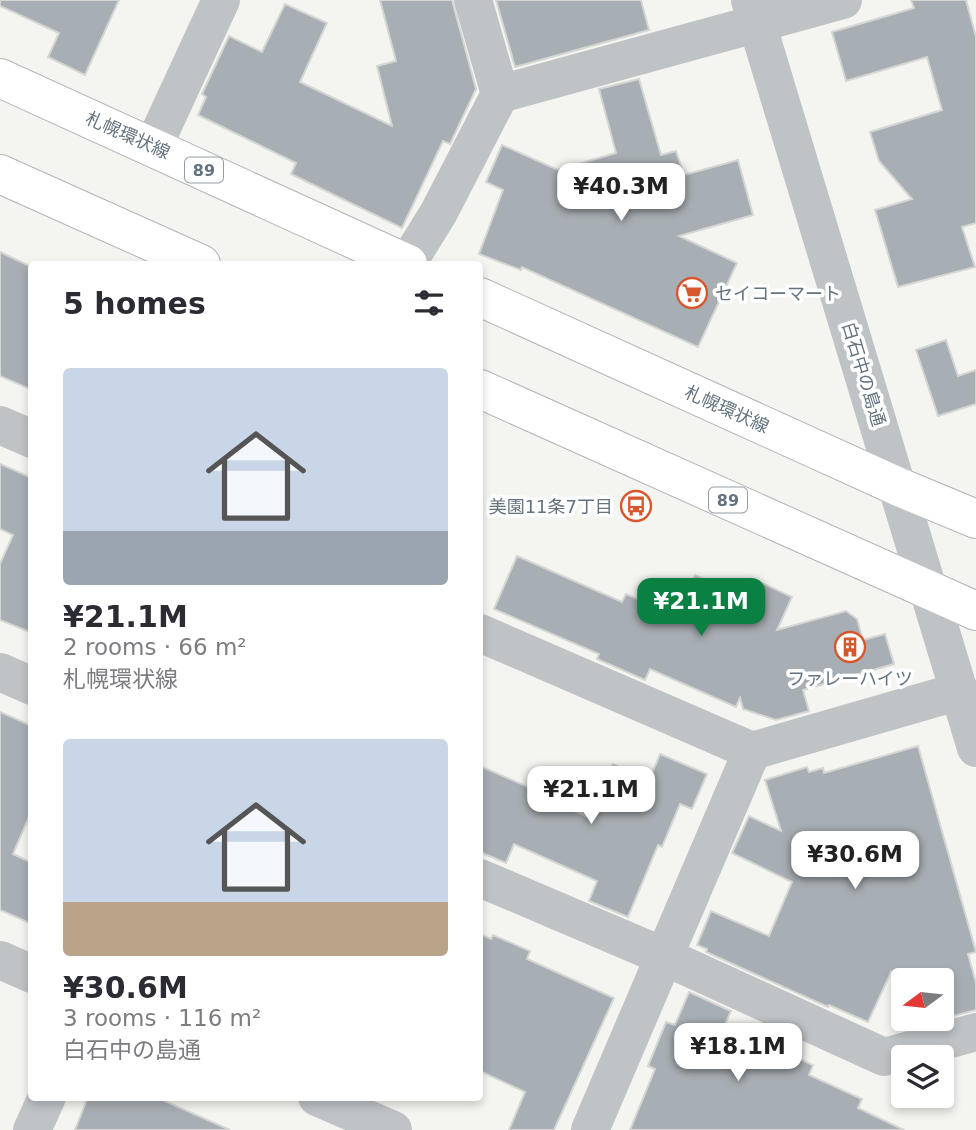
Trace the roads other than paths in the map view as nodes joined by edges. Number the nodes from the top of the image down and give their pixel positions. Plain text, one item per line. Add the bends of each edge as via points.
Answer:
1 (220, 0) edge
2 (473, 0) edge
3 (843, 0) edge
4 (754, 13) edge
5 (0, 78) edge
6 (500, 94) junction
7 (153, 147) junction
8 (0, 174) edge
9 (194, 261) edge
10 (400, 261) edge
11 (409, 261) edge
12 (483, 298) edge
13 (483, 390) edge
14 (0, 425) edge
15 (28, 437) edge
16 (899, 487) junction
17 (976, 519) edge
18 (929, 590) junction
19 (976, 611) edge
20 (483, 634) edge
21 (0, 672) edge
22 (28, 684) edge
23 (960, 691) junction
24 (976, 748) edge
25 (752, 751) junction
26 (483, 879) edge
27 (663, 956) junction
28 (0, 960) edge
29 (28, 972) edge
30 (976, 1032) edge
31 (45, 1101) edge
32 (326, 1101) edge
33 (32, 1130) edge
34 (393, 1130) edge
35 (590, 1130) edge

1 - 7 street
2 - 6 street
3 - 4 street
4 - 6 street
4 - 16 street, 白石中の島通
5 - 7 main road, 札幌環状線 / 89
6 - 11 street
7 - 10 main road, 札幌環状線 / 89
8 - 9 main road
12 - 16 main road, 札幌環状線
13 - 18 main road, 89
14 - 15 street
16 - 17 main road, 札幌環状線
16 - 18 street, 白石中の島通
18 - 19 main road, 89
18 - 23 street, 白石中の島通
20 - 25 street
21 - 22 street
23 - 24 street, 白石中の島通
23 - 25 street
25 - 27 street
26 - 27 street
27 - 30 street via 884,1057
27 - 35 street
28 - 29 street
31 - 33 street
32 - 34 street

